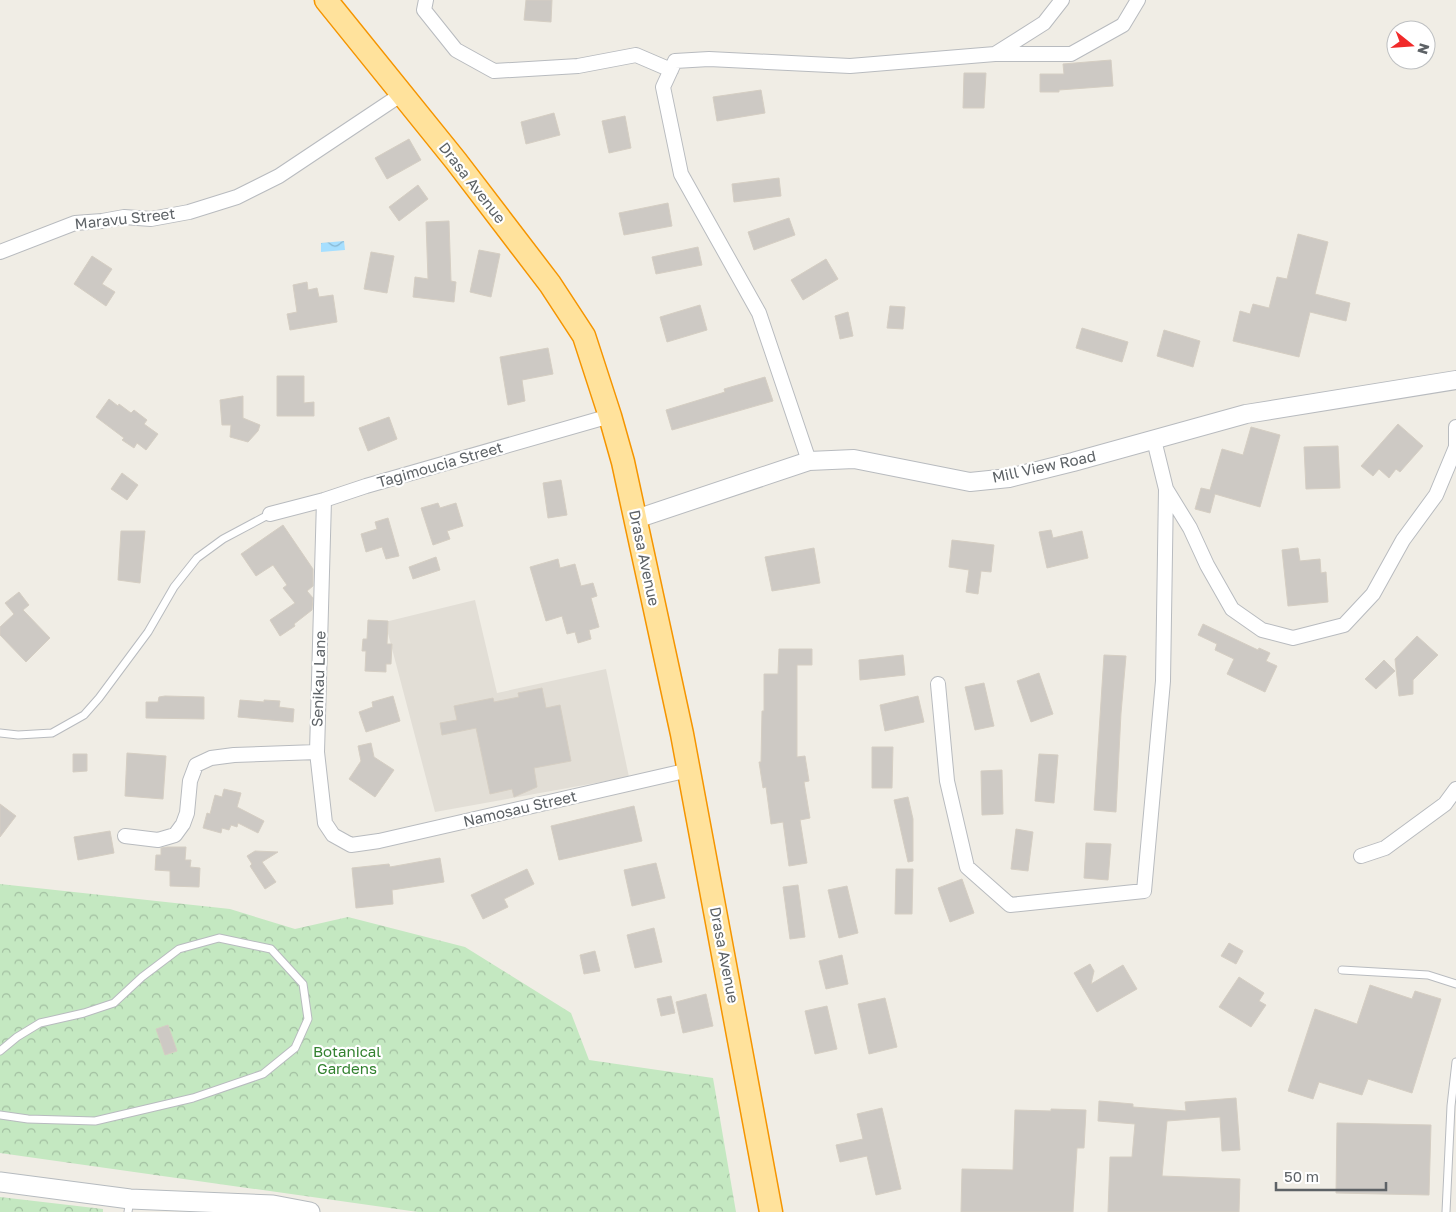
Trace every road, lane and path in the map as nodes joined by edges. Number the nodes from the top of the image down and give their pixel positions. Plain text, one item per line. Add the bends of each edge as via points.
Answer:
1 (326, 0) edge
2 (412, 0) edge
3 (1062, 0) edge
4 (1138, 0) edge
5 (425, 5) edge
6 (995, 54) junction
7 (671, 70) junction
8 (402, 94) junction
9 (0, 252) edge
10 (1456, 380) edge
11 (610, 416) junction
12 (1456, 427) edge
13 (1154, 440) junction
14 (809, 461) junction
15 (1166, 489) junction
16 (324, 500) junction
17 (270, 514) joint
18 (636, 519) junction
19 (938, 684) dead end
20 (0, 733) edge
21 (317, 752) junction
22 (689, 770) junction
23 (1456, 790) edge
24 (124, 836) dead end
25 (351, 845) joint
26 (1361, 856) dead end
27 (1342, 970) dead end
28 (1456, 984) edge
29 (0, 1051) edge
30 (1456, 1062) edge
31 (0, 1115) edge
32 (0, 1182) edge
33 (129, 1206) edge
34 (772, 1208) edge
35 (310, 1212) edge
36 (1446, 1212) edge

1 - 8 highway, Drasa Avenue
2 - 5 street
3 - 6 street via 1044,23
4 - 6 street via 1123,25 1071,54
5 - 7 street via 456,50 494,71 578,66 636,55
6 - 7 street via 850,66 709,59 675,61
7 - 14 street via 663,87 680,174 759,312
8 - 9 street, Maravu Street via 278,176 237,197 189,212 151,219 124,217 75,223
8 - 11 highway, Drasa Avenue via 550,284 584,336
10 - 13 street, Mill View Road via 1246,414
11 - 16 street, Tagimoucia Street
11 - 18 highway, Drasa Avenue
12 - 15 street via 1456,447 1436,494 1403,540 1373,594 1344,625 1293,638 1262,630 1232,609
13 - 14 street, Mill View Road via 1009,478 970,482 854,459
13 - 15 street
14 - 18 street, Mill View Road
15 - 19 street via 1163,681 1144,891 1010,905 967,867 947,781
16 - 17 street, Tagimoucia Street
16 - 21 street, Senikau Lane
17 - 20 lane via 223,539 197,558 174,587 148,632 84,715 52,733
18 - 22 highway, Drasa Avenue
21 - 24 street via 211,758 196,765 190,781 185,819 175,835 158,840
21 - 25 street, Senikau Lane via 325,823 333,835
22 - 25 street, Namosau Street
22 - 34 highway, Drasa Avenue
23 - 26 street via 1445,804 1385,848
27 - 28 lane via 1428,975
29 - 31 lane via 40,1023 114,1003 179,949 218,938 270,949 303,984 308,1019 295,1048 263,1074 193,1098 95,1121
30 - 36 lane
32 - 33 main road
33 - 35 main road via 273,1206

